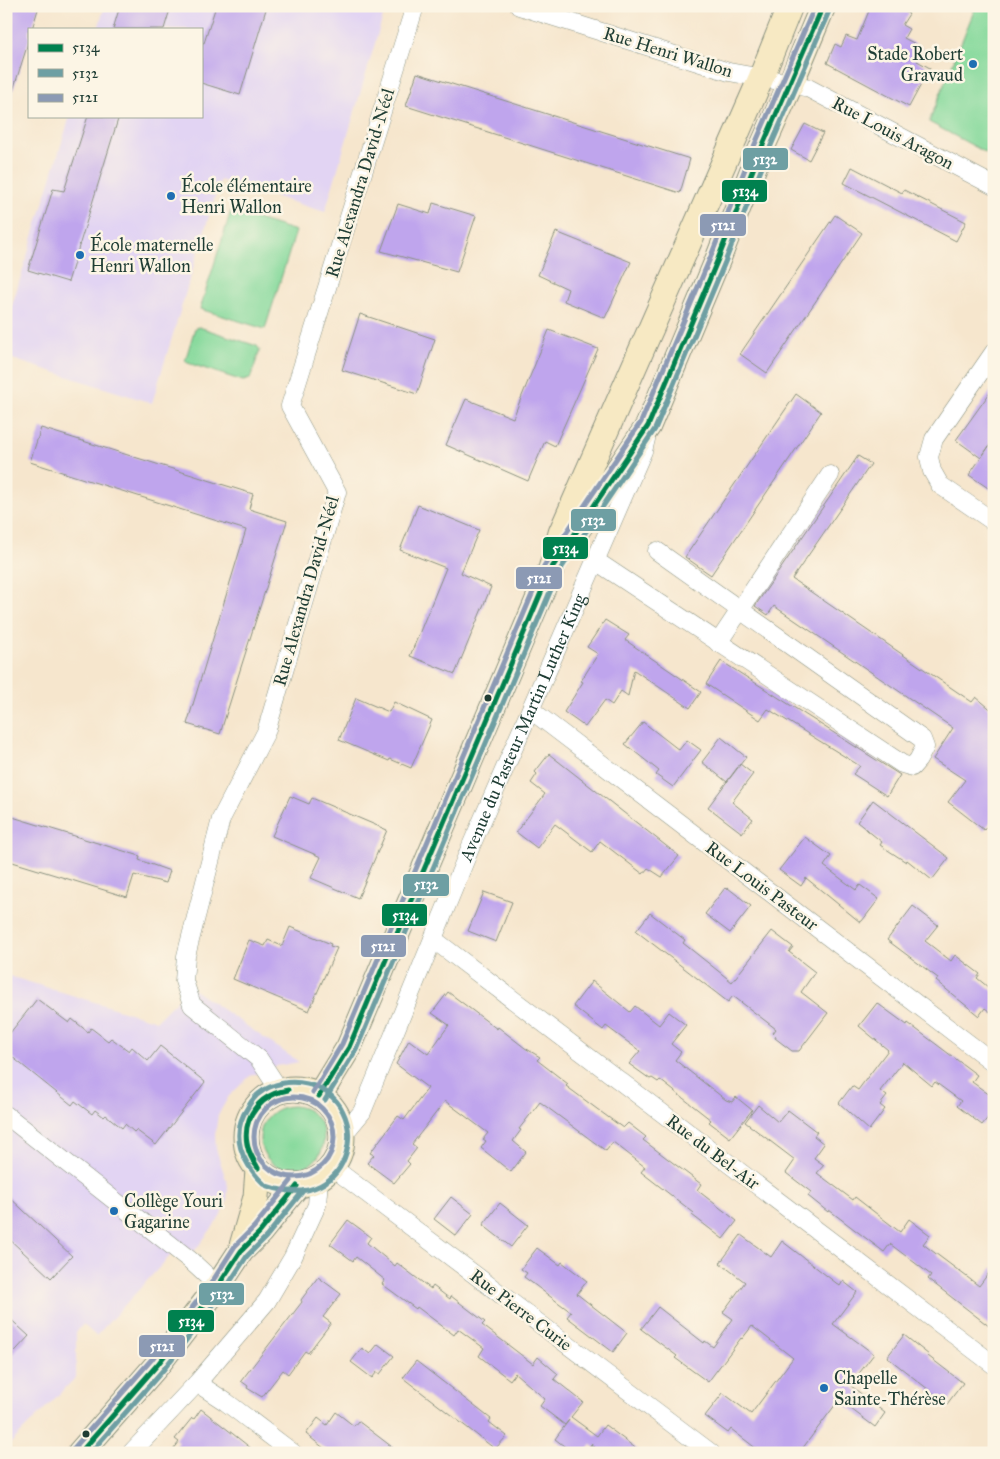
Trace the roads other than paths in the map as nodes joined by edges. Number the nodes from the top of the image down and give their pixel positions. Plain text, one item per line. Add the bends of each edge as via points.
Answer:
1 (415, 6) edge
2 (519, 6) edge
3 (790, 6) edge
4 (823, 6) edge
5 (761, 78) junction
6 (792, 83) junction
7 (994, 186) edge
8 (994, 352) edge
9 (648, 426) junction
10 (830, 475) dead end
11 (994, 522) edge
12 (658, 551) dead end
13 (596, 561) junction
14 (551, 569) junction
15 (739, 610) junction
16 (718, 643) junction
17 (531, 710) junction
18 (433, 939) junction
19 (994, 1063) edge
20 (280, 1091) junction
21 (319, 1096) junction
22 (6, 1115) edge
23 (342, 1136) junction
24 (258, 1170) junction
25 (316, 1177) junction
26 (241, 1251) junction
27 (218, 1286) junction
28 (994, 1365) edge
29 (197, 1383) junction
30 (80, 1453) edge
31 (131, 1453) edge
32 (293, 1453) edge
33 (710, 1453) edge

1 - 20 street, Rue Alexandra David-Néel via 290,406 337,492 266,732 221,819 186,956 184,981 192,1005 259,1059
2 - 5 street, Rue Henri Wallon via 729,72
3 - 5 street, Avenue du Pasteur Martin Luther King
4 - 6 street, Avenue du Pasteur Martin Luther King
5 - 6 street, Rue Henri Wallon
5 - 14 street, Avenue du Pasteur Martin Luther King via 565,524
6 - 7 street, Rue Louis Aragon via 808,88
6 - 9 street, Avenue du Pasteur Martin Luther King via 759,154
8 - 11 street via 934,439 929,457 940,485
9 - 13 street, Avenue du Pasteur Martin Luther King via 643,451
9 - 14 street, Avenue du Pasteur Martin Luther King
10 - 15 street
12 - 15 street
13 - 16 street
13 - 17 street, Avenue du Pasteur Martin Luther King
14 - 21 street, Avenue du Pasteur Martin Luther King via 349,1048
15 - 16 street
15 - 16 street via 922,739 925,747 918,760 912,767 902,764
17 - 18 street, Avenue du Pasteur Martin Luther King
17 - 19 street, Rue Louis Pasteur
18 - 23 street, Avenue du Pasteur Martin Luther King via 362,1112
18 - 28 street, Rue du Bel-Air
20 - 21 street via 294,1089
20 - 24 street via 257,1106 246,1131 246,1145
21 - 23 street via 331,1106 339,1120
22 - 27 street via 190,1260
23 - 25 street, Avenue du Pasteur Martin Luther King via 340,1152
24 - 25 street via 282,1184
24 - 26 street, Avenue du Pasteur Martin Luther King via 256,1197
25 - 26 street, Avenue du Pasteur Martin Luther King
25 - 29 street, Avenue du Pasteur Martin Luther King via 317,1205 294,1257 267,1301
25 - 33 street, Rue Pierre Curie
26 - 27 street, Avenue du Pasteur Martin Luther King
27 - 30 street, Avenue du Pasteur Martin Luther King via 158,1364
29 - 31 street, Avenue du Pasteur Martin Luther King
29 - 32 street

